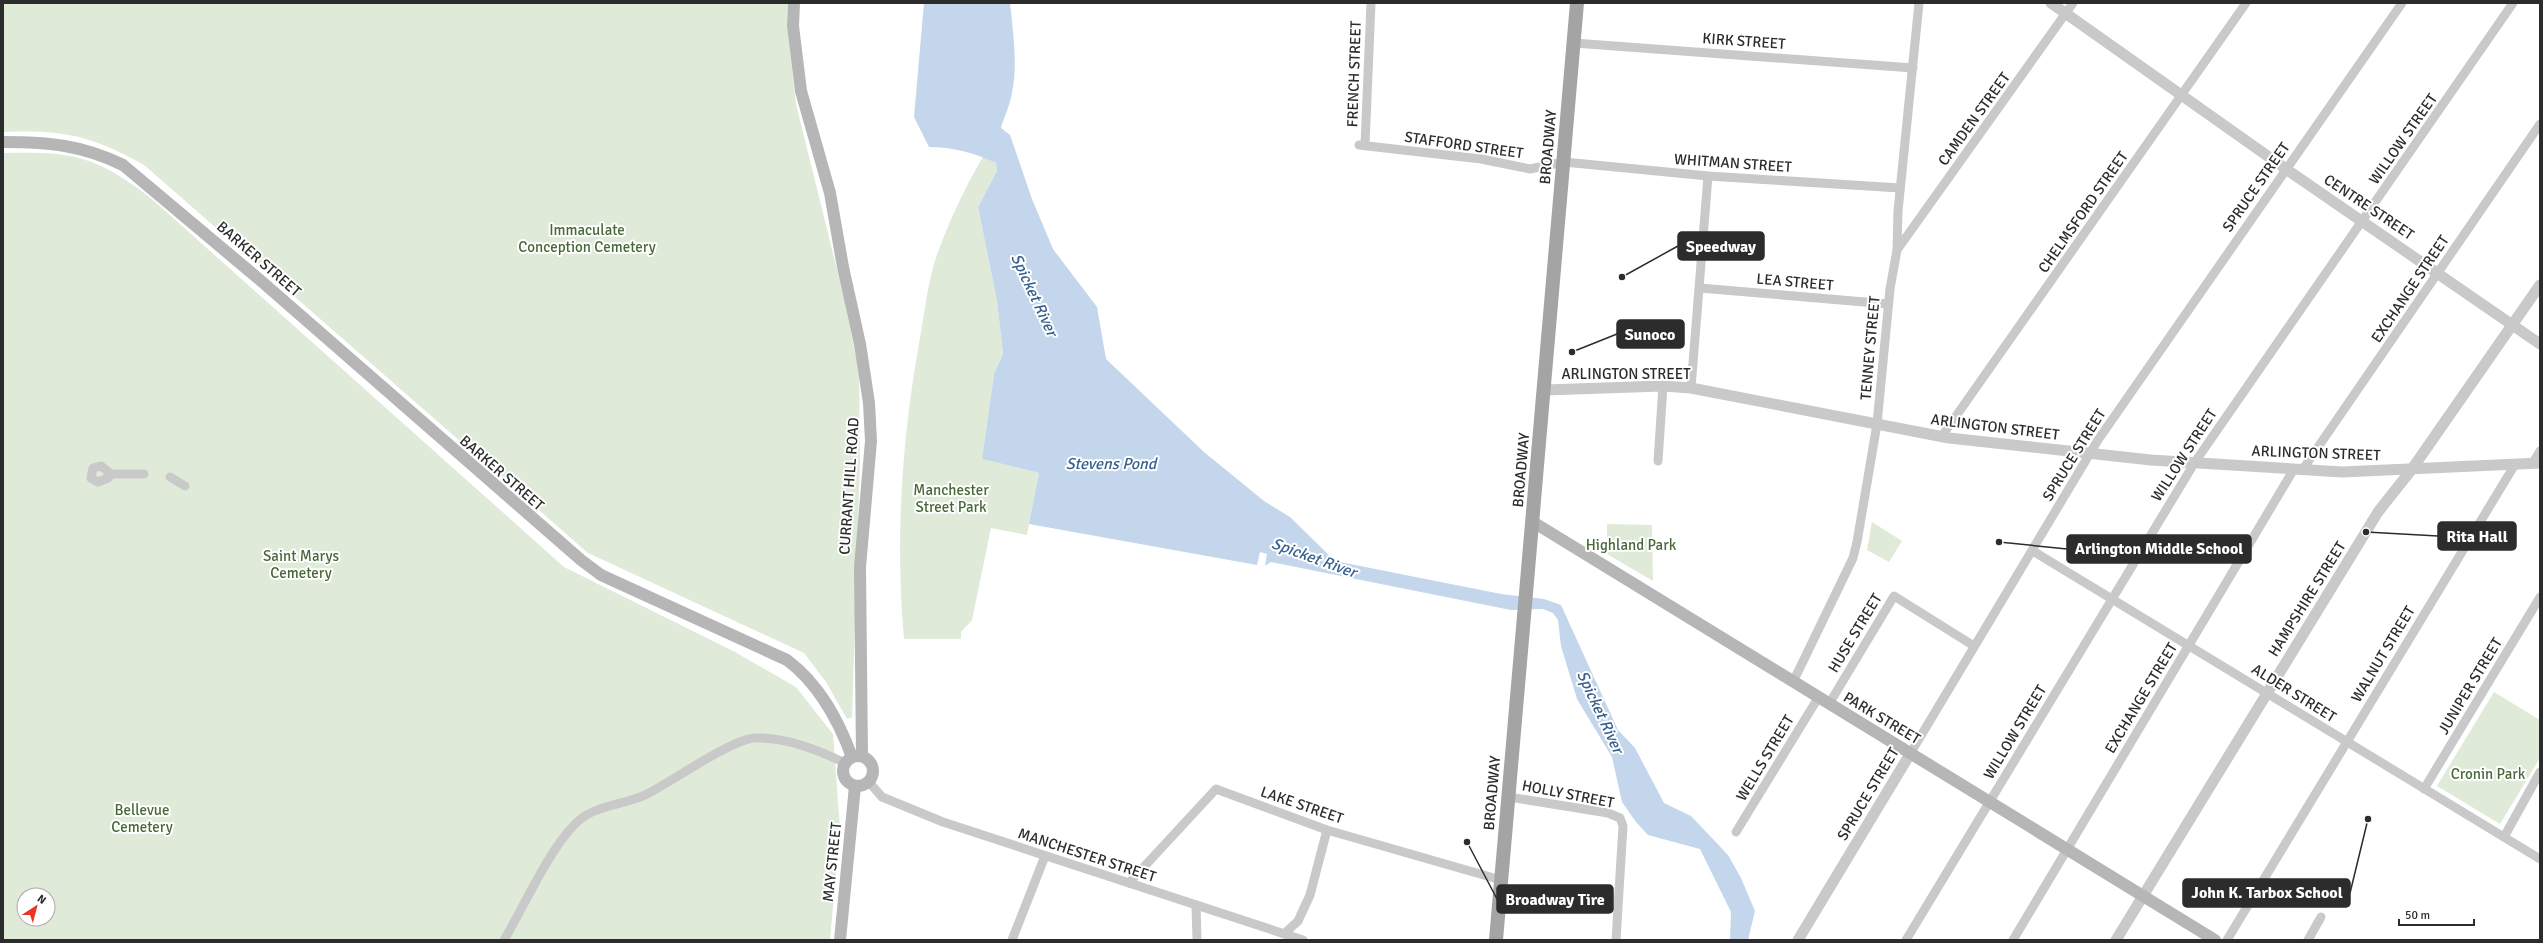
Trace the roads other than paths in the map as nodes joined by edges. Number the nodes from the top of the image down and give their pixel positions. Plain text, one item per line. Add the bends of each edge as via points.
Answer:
1 (794, 3) edge
2 (1371, 3) edge
3 (1577, 3) edge
4 (1919, 3) edge
5 (2051, 3) edge
6 (2072, 3) edge
7 (2246, 3) edge
8 (2402, 3) edge
9 (2513, 3) edge
10 (2065, 13) junction
11 (1574, 43) junction
12 (1913, 68) junction
13 (2181, 96) junction
14 (2540, 124) edge
15 (3, 142) edge
16 (1362, 145) joint
17 (1564, 162) junction
18 (2286, 169) junction
19 (1708, 176) junction
20 (1900, 188) junction
21 (2362, 221) junction
22 (1897, 250) junction
23 (2438, 272) junction
24 (2540, 285) edge
25 (1700, 288) junction
26 (1888, 304) junction
27 (2512, 325) junction
28 (2540, 344) edge
29 (1663, 386) junction
30 (1691, 388) junction
31 (1545, 390) junction
32 (1877, 424) junction
33 (1942, 436) junction
34 (2540, 451) edge
35 (2091, 453) junction
36 (1658, 461) dead end
37 (2195, 462) junction
38 (2536, 464) edge
39 (2514, 466) junction
40 (2299, 469) junction
41 (2412, 469) junction
42 (111, 474) dead end
43 (144, 474) dead end
44 (170, 477) dead end
45 (185, 486) dead end
46 (1533, 522) junction
47 (2033, 551) junction
48 (2111, 597) junction
49 (2540, 597) edge
50 (2189, 645) junction
51 (1974, 646) junction
52 (1793, 682) junction
53 (2266, 693) junction
54 (1823, 701) junction
55 (2346, 742) junction
56 (1910, 754) junction
57 (853, 759) junction
58 (2540, 772) edge
59 (869, 782) junction
60 (855, 786) junction
61 (2424, 789) junction
62 (1509, 797) junction
63 (1989, 802) junction
64 (1327, 830) junction
65 (1736, 832) dead end
66 (2504, 837) junction
67 (2067, 850) junction
68 (1045, 856) junction
69 (2540, 859) edge
70 (1502, 880) junction
71 (1129, 883) junction
72 (2142, 897) junction
73 (1196, 905) junction
74 (2321, 917) dead end
75 (1286, 937) edge
76 (504, 940) edge
77 (840, 940) edge
78 (1012, 940) edge
79 (1197, 940) edge
80 (1292, 940) edge
81 (1303, 940) edge
82 (1496, 940) edge
83 (1616, 940) edge
84 (1798, 940) edge
85 (1906, 940) edge
86 (2013, 940) edge
87 (2116, 940) edge
88 (2215, 940) edge
89 (2227, 940) edge
90 (2308, 940) edge

1 - 57 main road, CURRANT HILL ROAD via 801,91 830,193 869,403 870,448 860,567
2 - 16 street, FRENCH STREET
3 - 11 main road, BROADWAY
4 - 12 street, TENNEY STREET
5 - 10 street, CENTRE STREET
6 - 10 street, CAMDEN STREET
7 - 13 street, CHELMSFORD STREET
8 - 18 street, SPRUCE STREET
9 - 21 street, WILLOW STREET
10 - 13 street, CENTRE STREET
10 - 22 street, CAMDEN STREET
11 - 12 street, KIRK STREET
11 - 17 main road, BROADWAY
12 - 20 street, TENNEY STREET
13 - 18 street, CENTRE STREET
13 - 33 street, CHELMSFORD STREET
14 - 23 street, EXCHANGE STREET
15 - 57 main road, BARKER STREET via 39,142 72,146 116,162 141,179 581,560 601,574 787,660 805,673 842,730
16 - 17 street, STAFFORD STREET via 1481,159 1530,169
17 - 19 street, WHITMAN STREET
17 - 31 main road, BROADWAY
18 - 21 street, CENTRE STREET
18 - 35 street, SPRUCE STREET
19 - 20 street, WHITMAN STREET
19 - 25 street
20 - 22 street, TENNEY STREET
21 - 23 street, CENTRE STREET
21 - 37 street, WILLOW STREET
22 - 26 street, TENNEY STREET
23 - 27 street, CENTRE STREET
23 - 40 street, EXCHANGE STREET
24 - 27 street, HAMPSHIRE STREET
25 - 26 street, LEA STREET
25 - 30 street
26 - 32 street, TENNEY STREET
27 - 28 street, CENTRE STREET
27 - 41 street, HAMPSHIRE STREET
29 - 30 street, ARLINGTON STREET
29 - 31 street, ARLINGTON STREET
29 - 36 street
30 - 32 street, ARLINGTON STREET
31 - 46 main road, BROADWAY
32 - 33 street, ARLINGTON STREET
32 - 52 street, TENNEY STREET via 1853,558
33 - 35 street, ARLINGTON STREET
34 - 38 street
35 - 37 street, ARLINGTON STREET
35 - 47 street, SPRUCE STREET
37 - 40 street, ARLINGTON STREET
37 - 48 street, WILLOW STREET
38 - 39 street, ARLINGTON STREET
39 - 41 street, ARLINGTON STREET
39 - 55 street, WALNUT STREET
40 - 41 street, ARLINGTON STREET via 2342,472
40 - 50 street, EXCHANGE STREET
41 - 53 street, HAMPSHIRE STREET via 2378,512
42 - 43 street
44 - 45 street
46 - 52 main road, PARK STREET
46 - 62 main road, BROADWAY
47 - 48 street, ALDER STREET
47 - 51 street, SPRUCE STREET
48 - 50 street, ALDER STREET
48 - 63 street, WILLOW STREET
49 - 61 street, JUNIPER STREET
50 - 53 street, ALDER STREET
50 - 67 street, EXCHANGE STREET
51 - 54 street, HUSE STREET via 1894,596
51 - 56 street, SPRUCE STREET
52 - 54 main road, PARK STREET
53 - 55 street, ALDER STREET
53 - 72 street, HAMPSHIRE STREET
54 - 56 main road, PARK STREET
54 - 65 street, WELLS STREET
55 - 61 street, ALDER STREET
55 - 89 street, WALNUT STREET
56 - 63 main road, PARK STREET
56 - 84 street, SPRUCE STREET
57 - 59 main road via 873,767 874,772
57 - 60 main road via 844,777
57 - 76 street via 784,741 754,738 733,744 635,800 583,818 556,847
58 - 66 street
59 - 60 main road via 860,787
59 - 68 street, MANCHESTER STREET via 882,797 943,822
60 - 77 main road, MAY STREET
61 - 66 street, ALDER STREET
62 - 70 main road, BROADWAY
62 - 83 street, HOLLY STREET via 1608,813 1620,818 1623,826
63 - 67 main road, PARK STREET
63 - 85 street, WILLOW STREET
64 - 70 street, LAKE STREET
64 - 71 street, LAKE STREET via 1216,789
64 - 75 street via 1310,895 1298,921
66 - 69 street, ALDER STREET
67 - 72 main road, PARK STREET
67 - 86 street, EXCHANGE STREET
68 - 71 street, MANCHESTER STREET
68 - 78 street
70 - 82 main road, BROADWAY
71 - 73 street, MANCHESTER STREET
72 - 87 street, HAMPSHIRE STREET
72 - 88 main road, PARK STREET
73 - 75 street, MANCHESTER STREET
73 - 79 street
74 - 90 street
75 - 80 street
75 - 81 street, MANCHESTER STREET

